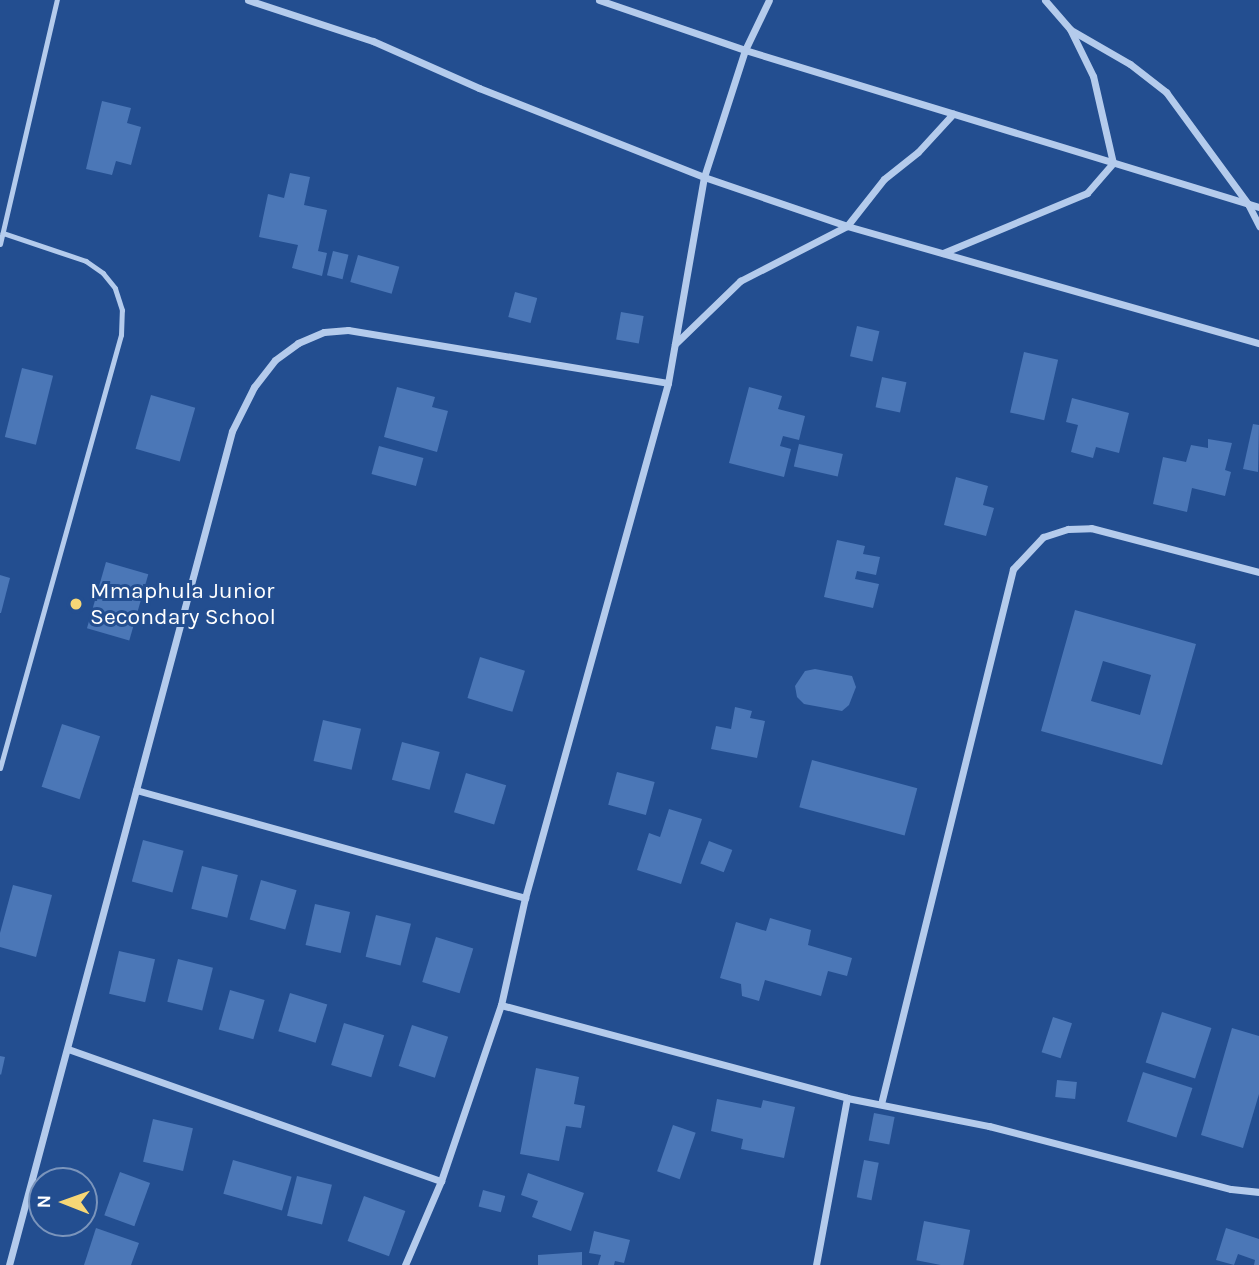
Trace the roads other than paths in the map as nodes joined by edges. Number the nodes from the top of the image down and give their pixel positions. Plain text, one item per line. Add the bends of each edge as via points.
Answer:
1 (57, 0) edge
2 (248, 0) edge
3 (599, 0) edge
4 (769, 0) edge
5 (1045, 0) edge
6 (1070, 29) junction
7 (745, 50) junction
8 (953, 114) junction
9 (1113, 163) junction
10 (704, 177) junction
11 (1248, 204) junction
12 (1259, 207) edge
13 (847, 226) junction
14 (1259, 226) edge
15 (3, 233) junction
16 (0, 244) edge
17 (943, 253) junction
18 (1259, 344) edge
19 (674, 345) junction
20 (668, 383) junction
21 (1259, 572) edge
22 (0, 768) edge
23 (136, 790) junction
24 (525, 898) junction
25 (501, 1004) junction
26 (68, 1049) junction
27 (848, 1098) junction
28 (881, 1104) junction
29 (441, 1181) junction
30 (1259, 1192) edge
31 (9, 1265) edge
32 (405, 1265) edge
33 (816, 1265) edge

1 - 15 lane
2 - 10 street via 373,41
3 - 7 street
4 - 7 street
5 - 6 street
6 - 9 street via 1093,76
6 - 11 street via 1130,64 1166,92
7 - 8 street
7 - 10 street
8 - 9 street
8 - 13 street via 918,152 884,178
9 - 11 street
9 - 17 street via 1087,193
10 - 13 street
10 - 19 street
11 - 12 street
11 - 14 street
13 - 17 street
13 - 19 street via 740,281
15 - 16 lane
15 - 22 lane via 86,261 103,272 115,288 122,310 121,335
17 - 18 street
19 - 20 street
20 - 23 street via 348,330 324,332 275,360 254,387 232,431
20 - 24 street
21 - 28 street via 1091,528 1043,537 1013,569
23 - 24 street
23 - 26 street
24 - 25 street
25 - 27 street
25 - 29 street
26 - 29 street
26 - 31 street
27 - 28 street
27 - 33 street
28 - 30 street
29 - 32 street

